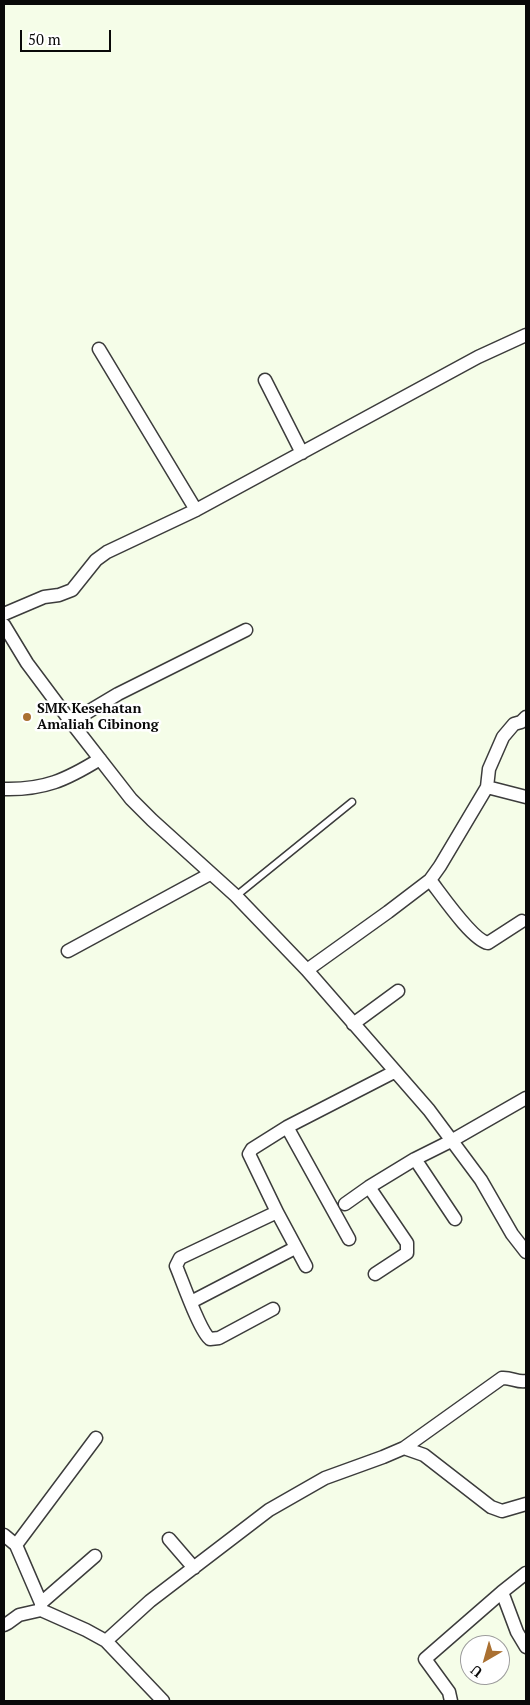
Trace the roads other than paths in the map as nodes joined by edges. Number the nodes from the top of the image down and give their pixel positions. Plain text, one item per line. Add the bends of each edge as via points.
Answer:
1 (526, 335) edge
2 (99, 349) dead end
3 (265, 380) dead end
4 (302, 453) junction
5 (196, 510) junction
6 (4, 614) edge
7 (4, 625) edge
8 (246, 630) dead end
9 (526, 717) edge
10 (71, 722) junction
11 (100, 759) junction
12 (486, 787) junction
13 (4, 789) edge
14 (526, 797) edge
15 (352, 802) dead end
16 (210, 874) junction
17 (430, 880) junction
18 (236, 896) junction
19 (522, 921) dead end
20 (68, 951) dead end
21 (307, 970) junction
22 (398, 991) dead end
23 (353, 1024) junction
24 (394, 1072) junction
25 (526, 1098) edge
26 (287, 1127) junction
27 (451, 1141) junction
28 (415, 1158) junction
29 (369, 1187) junction
30 (346, 1204) dead end
31 (277, 1212) junction
32 (455, 1219) dead end
33 (349, 1239) dead end
34 (295, 1248) junction
35 (526, 1252) edge
36 (306, 1266) dead end
37 (375, 1274) dead end
38 (191, 1302) junction
39 (273, 1309) dead end
40 (526, 1381) edge
41 (96, 1438) dead end
42 (404, 1448) junction
43 (526, 1504) edge
44 (4, 1535) edge
45 (169, 1539) dead end
46 (16, 1545) junction
47 (95, 1556) dead end
48 (194, 1568) junction
49 (526, 1573) edge
50 (502, 1592) junction
51 (41, 1607) junction
52 (4, 1625) edge
53 (106, 1641) junction
54 (526, 1647) edge
55 (163, 1701) edge
56 (451, 1701) edge

1 - 4 street via 478,357
2 - 5 street
3 - 4 street
4 - 5 street
5 - 6 street via 107,552 96,560 72,590 44,597
7 - 10 street
8 - 10 street via 118,694
9 - 12 street via 502,737 489,769
10 - 11 street
11 - 13 street via 62,781 26,789
11 - 16 street via 152,820
12 - 14 street
12 - 17 street
15 - 18 lane
16 - 18 street
16 - 20 street
17 - 19 street via 482,942 488,943
17 - 21 street
18 - 21 street
21 - 23 street
22 - 23 street
23 - 24 street
24 - 26 street
24 - 27 street
25 - 27 street
26 - 31 street via 249,1153
26 - 33 street
27 - 28 street
27 - 35 street via 481,1180
28 - 29 street
28 - 32 street
29 - 30 street
29 - 37 street via 409,1249
31 - 34 street
31 - 38 street via 180,1258 176,1266
34 - 36 street
34 - 38 street
38 - 39 street via 207,1337 214,1340
40 - 42 street via 499,1380
41 - 46 street
42 - 43 street via 424,1455 490,1507 502,1511
42 - 48 street via 325,1478 297,1493 269,1510
44 - 46 street
45 - 48 street
46 - 51 street
47 - 51 street
48 - 53 street via 150,1601
49 - 50 street
50 - 54 street
50 - 56 street via 425,1659 449,1692
51 - 52 street
51 - 53 street
53 - 55 street

